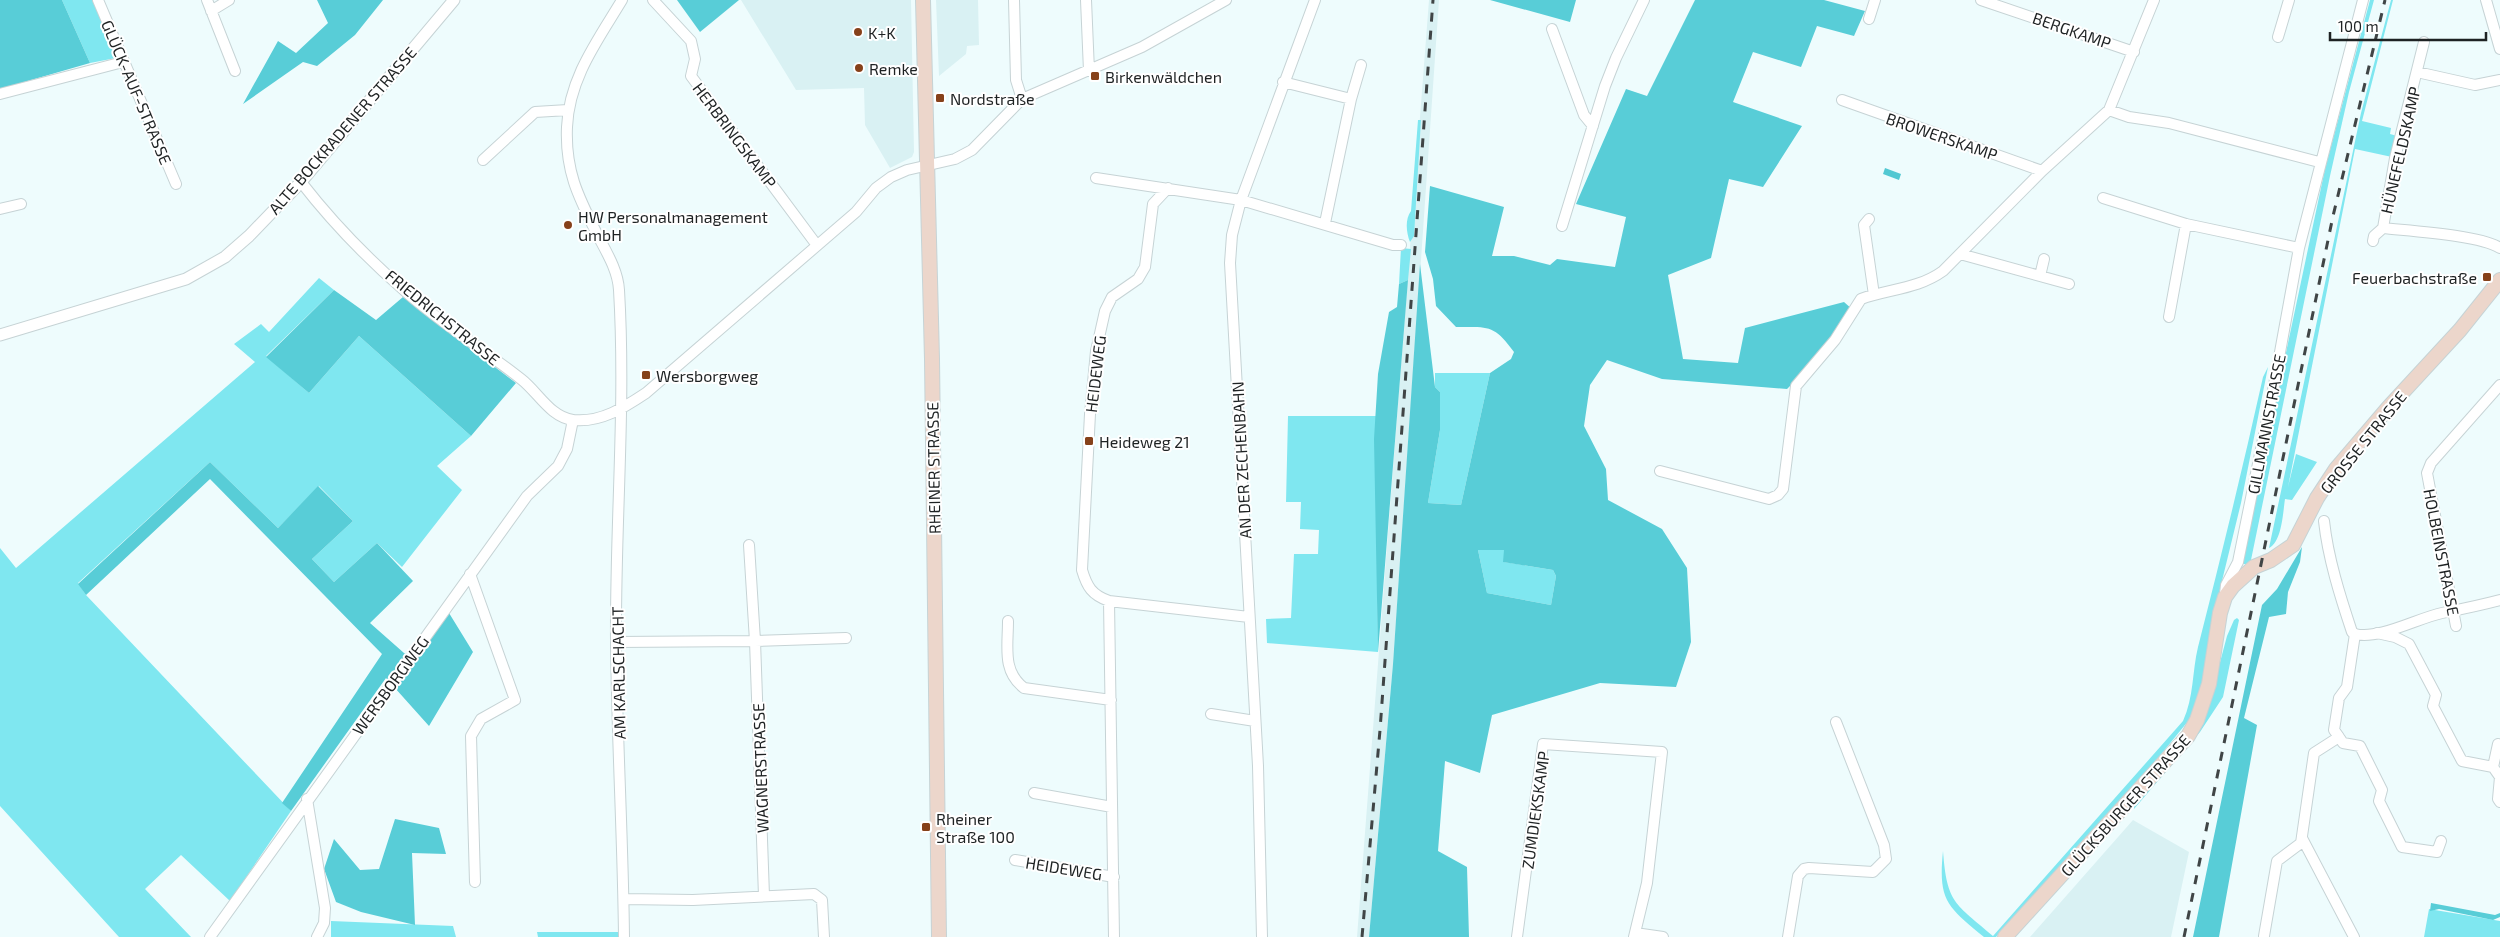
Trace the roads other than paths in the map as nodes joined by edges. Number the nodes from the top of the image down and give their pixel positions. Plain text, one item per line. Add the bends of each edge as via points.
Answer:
1 (98, 0) edge
2 (207, 0) edge
3 (229, 0) edge
4 (454, 0) edge
5 (622, 0) edge
6 (653, 0) edge
7 (924, 0) edge
8 (1014, 0) edge
9 (1086, 0) edge
10 (1226, 0) edge
11 (1315, 0) edge
12 (1644, 0) edge
13 (1875, 0) edge
14 (1981, 0) edge
15 (2154, 0) edge
16 (2289, 0) edge
17 (2363, 0) edge
18 (2486, 0) edge
19 (211, 10) junction
20 (1869, 19) dead end
21 (1552, 29) dead end
22 (2278, 37) dead end
23 (2424, 42) dead end
24 (2500, 48) edge
25 (2134, 52) junction
26 (123, 62) junction
27 (1360, 65) dead end
28 (235, 71) dead end
29 (1089, 71) junction
30 (2417, 72) junction
31 (2500, 80) edge
32 (1283, 82) junction
33 (0, 94) edge
34 (1022, 99) junction
35 (1351, 99) junction
36 (1842, 100) dead end
37 (568, 110) junction
38 (2109, 110) junction
39 (1593, 126) junction
40 (483, 160) dead end
41 (2319, 162) junction
42 (928, 166) junction
43 (2042, 171) junction
44 (1096, 178) dead end
45 (301, 182) junction
46 (176, 184) dead end
47 (1168, 188) junction
48 (2102, 198) dead end
49 (1241, 200) junction
50 (21, 204) dead end
51 (0, 209) edge
52 (1869, 219) dead end
53 (1325, 223) junction
54 (2186, 224) junction
55 (1562, 226) dead end
56 (2383, 228) junction
57 (2373, 241) dead end
58 (816, 244) junction
59 (1401, 244) dead end
60 (2299, 248) junction
61 (2500, 248) edge
62 (1960, 254) junction
63 (2044, 259) dead end
64 (2040, 276) junction
65 (2500, 280) edge
66 (2069, 284) dead end
67 (1874, 295) junction
68 (2169, 317) dead end
69 (0, 335) edge
70 (2500, 385) edge
71 (621, 410) junction
72 (573, 420) junction
73 (1660, 471) dead end
74 (2324, 521) dead end
75 (749, 545) dead end
76 (470, 574) junction
77 (2225, 597) junction
78 (2500, 600) edge
79 (1109, 601) junction
80 (2453, 612) junction
81 (1249, 617) junction
82 (1008, 622) dead end
83 (2456, 626) dead end
84 (2377, 633) junction
85 (2355, 634) junction
86 (846, 638) dead end
87 (755, 641) junction
88 (616, 642) junction
89 (1111, 700) junction
90 (1211, 714) dead end
91 (1255, 720) junction
92 (1836, 722) dead end
93 (2339, 737) junction
94 (2498, 744) dead end
95 (2494, 767) junction
96 (1034, 793) dead end
97 (307, 799) junction
98 (2500, 802) edge
99 (1112, 808) junction
100 (2302, 838) junction
101 (2441, 841) dead end
102 (1015, 860) dead end
103 (1114, 876) junction
104 (475, 882) dead end
105 (764, 896) junction
106 (624, 899) junction
107 (1634, 935) edge
108 (2264, 936) edge
109 (210, 937) edge
110 (317, 937) edge
111 (624, 937) edge
112 (824, 937) edge
113 (939, 937) edge
114 (1114, 937) edge
115 (1262, 937) edge
116 (1517, 937) edge
117 (1663, 937) edge
118 (1788, 937) edge
119 (2006, 937) edge
120 (2354, 937) edge

1 - 26 street, GLÜCK-AUF-STRASSE
2 - 19 street
3 - 19 street
4 - 45 street, ALTE BOCKRADENER STRASSE
5 - 37 street, AM KARLSCHACHT via 578,73
6 - 58 street, HERBRINGSKAMP via 691,41 695,58 691,76
7 - 42 main road, RHEINER STRASSE
8 - 34 street via 1016,80
9 - 29 street
10 - 29 street via 1142,47
11 - 32 street, AN DER ZECHENBAHN
12 - 39 street via 1616,58
13 - 20 street
14 - 25 street, BERGKAMP
15 - 25 street
16 - 22 street
17 - 41 street, GILLMANNSTRASSE
18 - 24 street
19 - 28 street
21 - 39 street via 1584,114
23 - 30 street, HÜNEFELDSKAMP
25 - 38 street
26 - 33 street
26 - 46 street, GLÜCK-AUF-STRASSE
27 - 35 street
29 - 34 street
30 - 31 street, HÜNEFELDSKAMP via 2476,85
30 - 56 street, HÜNEFELDSKAMP via 2395,158
32 - 35 street
32 - 49 street, AN DER ZECHENBAHN
34 - 42 street via 972,150 955,159
35 - 53 street
36 - 43 street, BROWERSKAMP
37 - 40 street via 535,112
37 - 71 street, AM KARLSCHACHT via 570,175 612,263 619,287
38 - 41 street
38 - 43 street
39 - 55 street
41 - 60 street, GILLMANNSTRASSE
42 - 58 street via 891,177 876,188 856,212
42 - 113 main road, RHEINER STRASSE
43 - 62 street
44 - 47 street
45 - 69 street, ALTE BOCKRADENER STRASSE via 225,257 193,276
45 - 72 street, FRIEDRICHSTRASSE via 333,221 406,293 523,380 557,414
47 - 49 street
47 - 79 street, HEIDEWEG via 1152,204 1145,267 1138,279 1112,297 1105,311 1096,351 1082,570 1087,586 1096,596
48 - 54 street
49 - 53 street
49 - 81 street, AN DER ZECHENBAHN via 1232,235 1230,263
50 - 51 street
52 - 67 street via 1864,225
53 - 59 street
54 - 60 street
54 - 68 street
56 - 57 street, HÜNEFELDSKAMP
56 - 61 street, HÜNEFELDSKAMP via 2451,236
58 - 71 street
60 - 77 street, GILLMANNSTRASSE via 2238,562 2226,586
62 - 64 street
62 - 67 street via 1931,279
63 - 64 street
64 - 66 street
65 - 77 main road, GROSSE STRASSE via 2460,330 2336,469 2292,545 2254,567
67 - 73 street via 1862,299 1835,340 1796,386 1783,489 1778,495 1769,499
70 - 80 street, HOLBEINSTRASSE via 2431,463 2428,473
71 - 72 street via 602,417
71 - 88 street, AM KARLSCHACHT
72 - 76 street, WERSBORGWEG via 567,449 558,466 527,496
74 - 85 street via 2326,542
75 - 87 street, WAGNERSTRASSE
76 - 97 street, WERSBORGWEG
76 - 104 street via 515,700 481,719 471,736
77 - 119 main road, GLÜCKSBURGER STRASSE via 2209,684 2198,720 2188,736
78 - 80 street
79 - 81 street, HEIDEWEG
79 - 89 street, HEIDEWEG
80 - 83 street, HOLBEINSTRASSE
80 - 84 street
81 - 91 street, AN DER ZECHENBAHN
82 - 89 street via 1009,671 1015,682 1024,688
84 - 85 street
84 - 95 street via 2409,644 2436,695 2433,706 2462,761
85 - 93 street via 2348,687 2339,698 2334,730
86 - 87 street
87 - 88 street
87 - 105 street, WAGNERSTRASSE
88 - 106 street, AM KARLSCHACHT
89 - 99 street, HEIDEWEG
90 - 91 street
91 - 115 street, AN DER ZECHENBAHN
92 - 118 street via 1884,845 1886,859 1873,872 1809,868 1801,872
93 - 100 street via 2314,753
93 - 101 street via 2343,743 2360,746 2382,790 2379,801 2402,847 2437,852
94 - 95 street
95 - 98 street via 2500,777
96 - 99 street
97 - 109 street, WERSBORGWEG
97 - 110 street via 325,908 324,923
99 - 103 street, HEIDEWEG
100 - 108 street via 2302,843 2276,861
100 - 120 street
102 - 103 street, HEIDEWEG
103 - 114 street, HEIDEWEG
105 - 106 street
105 - 112 street via 819,896
106 - 111 street, AM KARLSCHACHT
107 - 116 street, ZUMDIEKSKAMP via 1647,884 1662,752 1544,744
107 - 117 street, ZUMDIEKSKAMP

